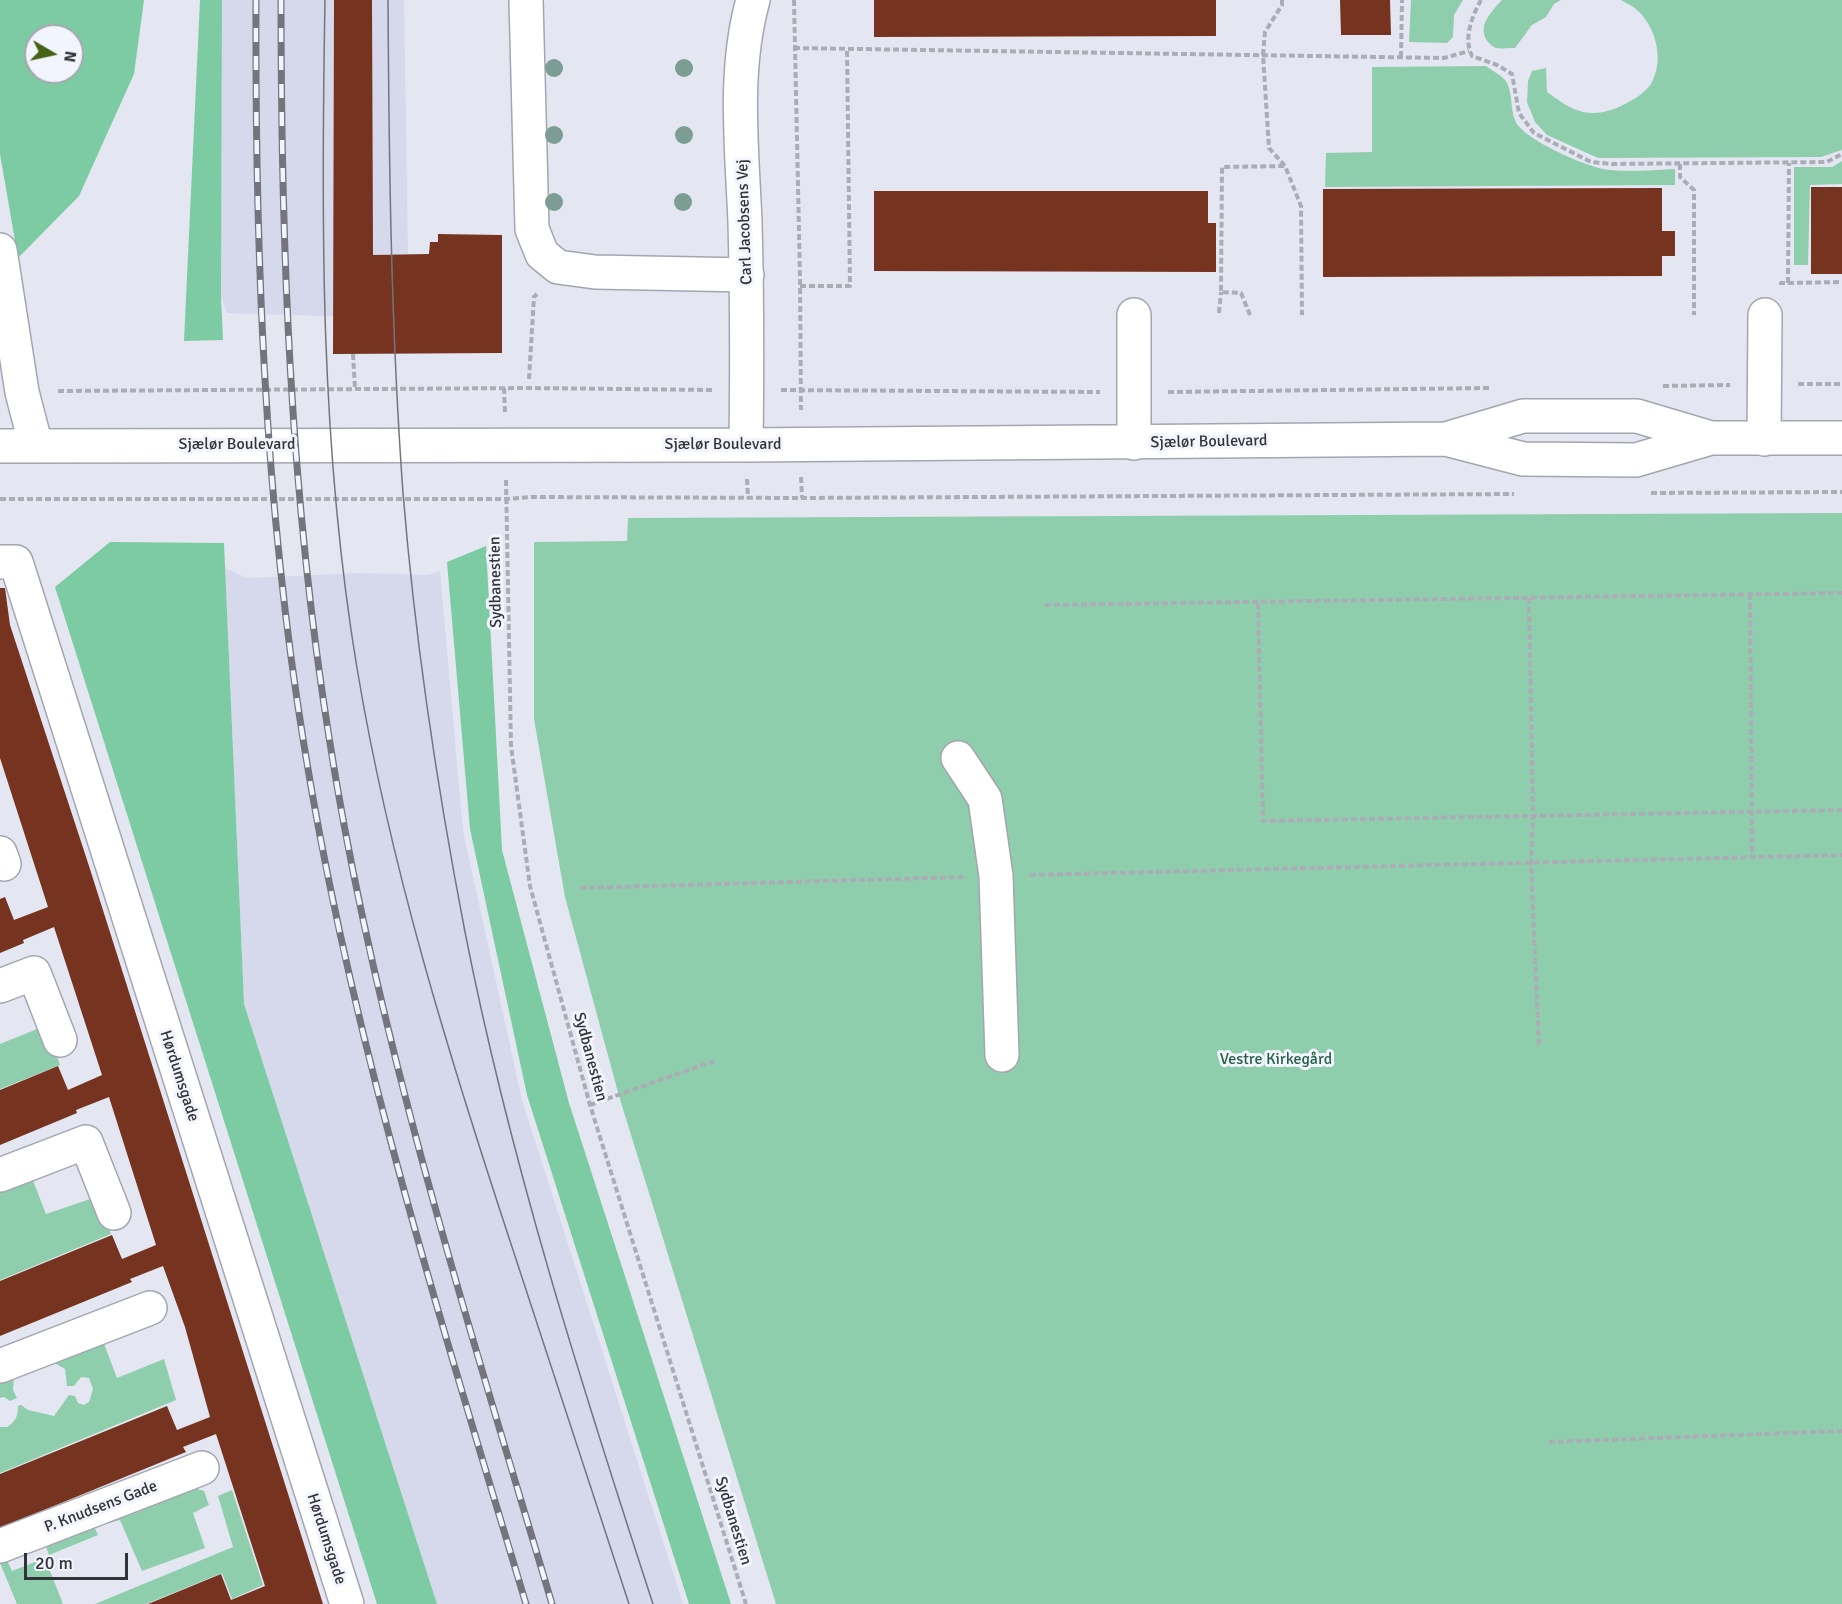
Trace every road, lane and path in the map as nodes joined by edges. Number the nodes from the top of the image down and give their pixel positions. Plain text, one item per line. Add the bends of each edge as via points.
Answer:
1 (526, 0) edge
2 (753, 0) edge
3 (794, 0) edge
4 (1282, 0) edge
5 (1402, 0) edge
6 (1481, 0) edge
7 (794, 48) junction
8 (847, 48) junction
9 (1469, 51) junction
10 (1263, 55) junction
11 (1401, 57) junction
12 (1842, 154) edge
13 (1680, 164) junction
14 (1789, 164) junction
15 (1286, 166) junction
16 (0, 250) edge
17 (558, 267) junction
18 (747, 275) junction
19 (1842, 282) edge
20 (1788, 283) junction
21 (800, 286) junction
22 (1221, 292) junction
23 (1773, 304) joint
24 (1219, 313) dead end
25 (1134, 315) dead end
26 (1250, 315) dead end
27 (1302, 315) dead end
28 (1694, 315) dead end
29 (6, 322) edge
30 (353, 354) dead end
31 (529, 379) dead end
32 (1842, 384) edge
33 (1764, 385) junction
34 (1661, 386) dead end
35 (1499, 388) dead end
36 (355, 389) junction
37 (801, 390) junction
38 (747, 391) junction
39 (22, 392) junction
40 (1133, 392) junction
41 (1711, 438) junction
42 (1842, 438) edge
43 (1446, 439) junction
44 (1764, 439) junction
45 (1134, 443) junction
46 (746, 445) junction
47 (800, 445) junction
48 (0, 446) edge
49 (36, 446) junction
50 (1842, 492) edge
51 (1641, 493) dead end
52 (1522, 494) dead end
53 (802, 498) junction
54 (0, 499) edge
55 (506, 499) junction
56 (8, 562) edge
57 (1842, 592) edge
58 (1750, 594) junction
59 (1529, 598) junction
60 (1258, 603) junction
61 (1045, 605) dead end
62 (958, 758) dead end
63 (1842, 810) edge
64 (1752, 812) junction
65 (1533, 816) junction
66 (1842, 855) edge
67 (1752, 857) junction
68 (1531, 862) junction
69 (996, 876) junction
70 (580, 888) dead end
71 (0, 986) edge
72 (60, 1040) dead end
73 (1539, 1047) dead end
74 (1002, 1054) dead end
75 (714, 1061) dead end
76 (590, 1105) junction
77 (0, 1175) edge
78 (114, 1213) dead end
79 (150, 1308) dead end
80 (0, 1366) edge
81 (1842, 1431) edge
82 (1550, 1442) dead end
83 (202, 1468) dead end
84 (0, 1546) edge
85 (347, 1604) edge
86 (746, 1604) edge

1 - 17 street via 532,229 542,254
2 - 18 street, Carl Jacobsens Vej via 741,79
3 - 7 path
4 - 10 path via 1265,32
5 - 11 path
6 - 9 path via 1474,13
7 - 8 path
7 - 21 path
8 - 10 path
8 - 21 path via 850,286
9 - 11 path via 1444,58
9 - 13 path via 1512,74 1519,113 1534,133 1592,162
10 - 11 path
10 - 15 path via 1269,148
12 - 14 path via 1827,162
13 - 14 path
13 - 28 path via 1680,177 1694,190
14 - 20 path
15 - 22 path via 1222,167
15 - 27 path via 1301,206
16 - 29 street
17 - 18 street via 595,272
17 - 31 path via 534,297
18 - 38 street, Carl Jacobsens Vej
19 - 20 path
20 - 23 path via 1781,284
21 - 37 path
22 - 24 path
22 - 26 path via 1242,293
23 - 33 street
25 - 40 street
29 - 39 street
30 - 36 path
32 - 33 path
33 - 34 path
33 - 44 street
35 - 40 path
36 - 38 path
36 - 39 path
37 - 38 path
37 - 40 path
37 - 47 path
38 - 46 street, Carl Jacobsens Vej
39 - 49 street
40 - 45 street
41 - 43 street, Sjælør Boulevard via 1636,460 1523,459
41 - 43 street, Sjælør Boulevard via 1637,416 1523,416
41 - 44 street, Sjælør Boulevard
42 - 44 street, Sjælør Boulevard
43 - 45 street, Sjælør Boulevard
45 - 47 street, Sjælør Boulevard
46 - 47 street, Sjælør Boulevard
46 - 49 street, Sjælør Boulevard
47 - 53 path
48 - 49 street, Sjælør Boulevard
50 - 51 path
52 - 53 path
53 - 55 path
54 - 55 path
55 - 76 path, Sydbanestien via 511,746 528,874
56 - 85 street, Hørdumsgade
57 - 58 path
58 - 59 path
58 - 64 path
59 - 60 path
59 - 65 path
60 - 61 path
60 - 65 path via 1263,821
62 - 69 street via 985,799
63 - 64 path
64 - 65 path
64 - 67 path
65 - 68 path
66 - 67 path
67 - 68 path
68 - 69 path
68 - 73 path
69 - 70 path
69 - 74 street
71 - 72 street via 34,973
75 - 76 path
76 - 86 path, Sydbanestien
77 - 78 street via 86,1142
79 - 80 street
81 - 82 path
83 - 84 street, P. Knudsens Gade

